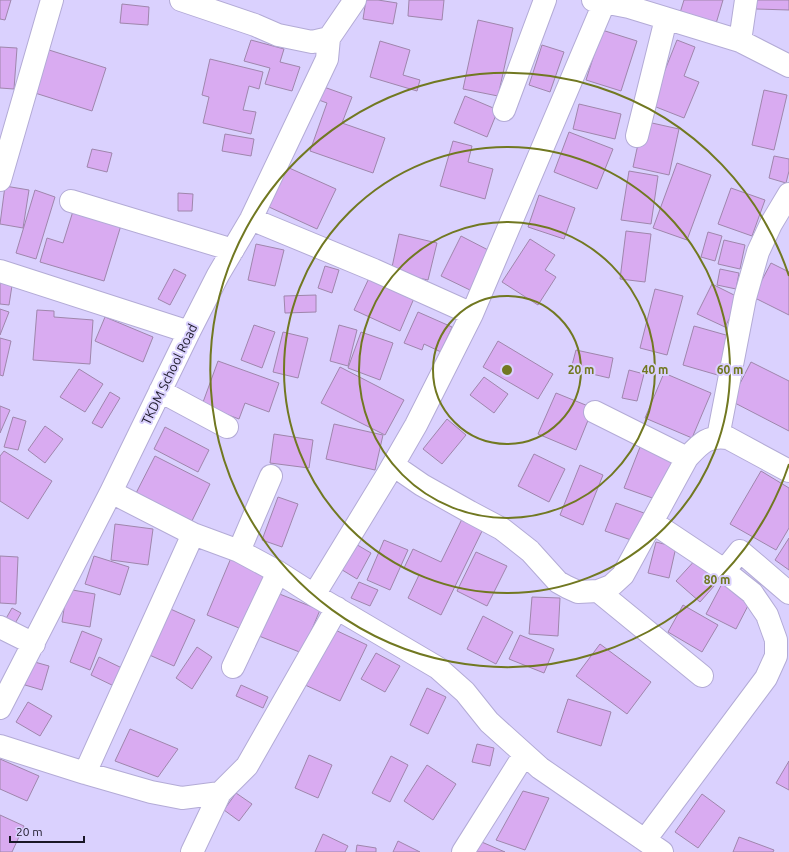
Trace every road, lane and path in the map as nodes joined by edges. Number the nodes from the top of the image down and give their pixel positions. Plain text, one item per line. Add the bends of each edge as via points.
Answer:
1 (52, 0) edge
2 (180, 0) edge
3 (355, 0) edge
4 (546, 0) edge
5 (746, 0) edge
6 (599, 1) edge
7 (666, 19) junction
8 (329, 38) junction
9 (740, 41) junction
10 (789, 66) edge
11 (504, 110) dead end
12 (637, 136) dead end
13 (0, 180) edge
14 (789, 194) edge
15 (71, 201) dead end
16 (251, 219) junction
17 (233, 250) junction
18 (0, 271) edge
19 (472, 314) junction
20 (189, 332) junction
21 (160, 391) junction
22 (595, 412) dead end
23 (227, 427) dead end
24 (718, 437) junction
25 (687, 458) junction
26 (393, 465) junction
27 (789, 471) edge
28 (271, 476) dead end
29 (111, 492) junction
30 (652, 522) junction
31 (193, 534) junction
32 (239, 551) junction
33 (724, 571) junction
34 (278, 572) junction
35 (598, 591) junction
36 (789, 593) edge
37 (314, 595) junction
38 (337, 608) junction
39 (0, 627) edge
40 (34, 644) junction
41 (234, 667) dead end
42 (702, 676) dead end
43 (0, 708) edge
44 (0, 746) edge
45 (524, 755) junction
46 (85, 773) junction
47 (220, 793) junction
48 (654, 846) edge
49 (192, 852) edge
50 (463, 852) edge

1 - 13 street
2 - 8 street via 256,25 278,35 312,42
3 - 8 street
4 - 11 street
5 - 9 street
6 - 7 street via 629,6
6 - 19 street
7 - 9 street
7 - 12 street
8 - 16 street, TKDM School Road via 327,60
9 - 10 street
14 - 24 street via 758,252 745,298
15 - 17 street
16 - 17 street, TKDM School Road
16 - 19 street
17 - 20 street, TKDM School Road
18 - 20 street
19 - 26 street
20 - 21 street, TKDM School Road
21 - 23 street
21 - 29 street, TKDM School Road
22 - 25 street
24 - 25 street via 708,439
24 - 27 street via 728,438
25 - 30 street
26 - 35 street via 422,485 502,529 530,551 558,582 578,592
26 - 37 street
28 - 32 street
29 - 31 street
29 - 40 street, TKDM School Road
30 - 33 street
30 - 35 street via 623,575 611,586
31 - 32 street
31 - 46 street
32 - 34 street
33 - 36 street via 740,551
33 - 48 street via 752,593 766,615 776,640 776,656 766,678
34 - 37 street
34 - 41 street
35 - 42 street
37 - 38 street
38 - 45 street via 438,668 465,692 489,722
38 - 47 street via 247,766
39 - 40 street
40 - 43 street, TKDM School Road
44 - 46 street
45 - 48 street
45 - 50 street
46 - 47 street via 182,798
47 - 49 street

